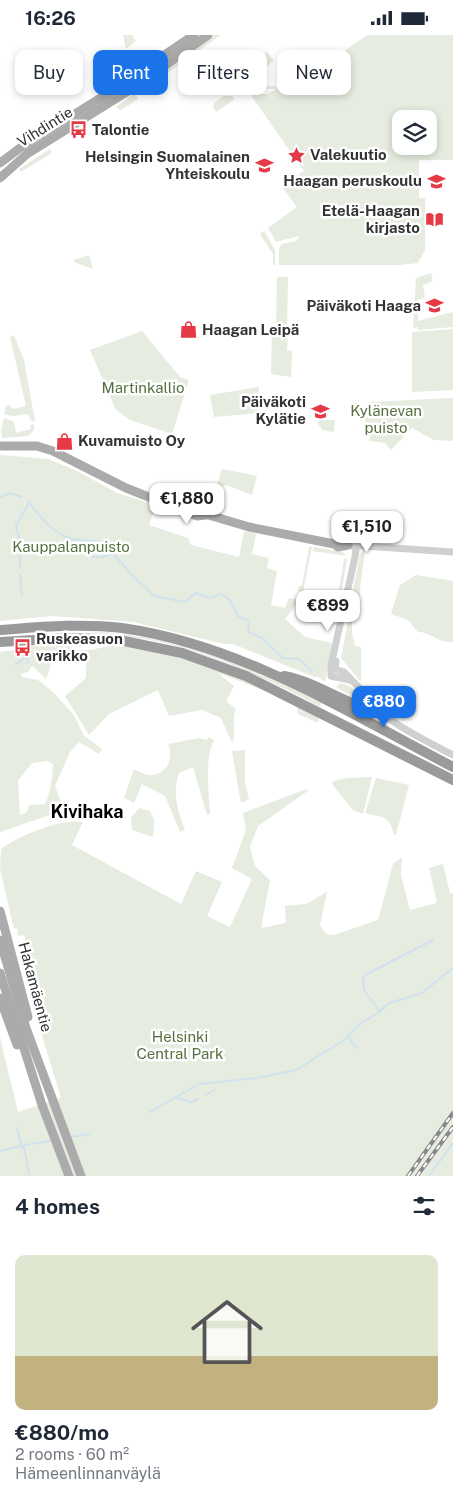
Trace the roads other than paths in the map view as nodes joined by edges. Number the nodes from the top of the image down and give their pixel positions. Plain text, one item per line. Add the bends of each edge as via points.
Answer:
1 (194, 35) edge
2 (208, 35) edge
3 (0, 163) edge
4 (0, 178) edge
5 (0, 446) edge
6 (350, 545) junction
7 (453, 552) edge
8 (0, 630) edge
9 (0, 642) edge
10 (271, 673) junction
11 (383, 711) junction
12 (453, 755) edge
13 (453, 767) edge
14 (453, 780) edge
15 (0, 911) edge
16 (0, 940) edge
17 (0, 973) edge
18 (0, 998) edge
19 (42, 1071) junction
20 (42, 1105) junction
21 (69, 1176) edge
22 (81, 1176) edge

1 - 3 main road, Vihdintie
2 - 4 main road, Vihdintie via 133,88 27,154
5 - 6 main road via 53,451 126,489 180,508 339,547
6 - 7 street
6 - 11 street via 353,562 332,659 333,672 350,680 366,699
8 - 10 highway via 50,626 119,628 183,641
9 - 14 highway via 99,639 138,643 182,653 246,675
10 - 11 highway via 302,679 364,709
10 - 13 highway
11 - 12 street
15 - 19 main road, Hakamäentie
16 - 19 main road, Hakamäentie
17 - 20 main road, Hakamäentie
18 - 20 main road, Hakamäentie via 34,1093
19 - 22 main road, Hakamäentie
20 - 21 main road, Hakamäentie

